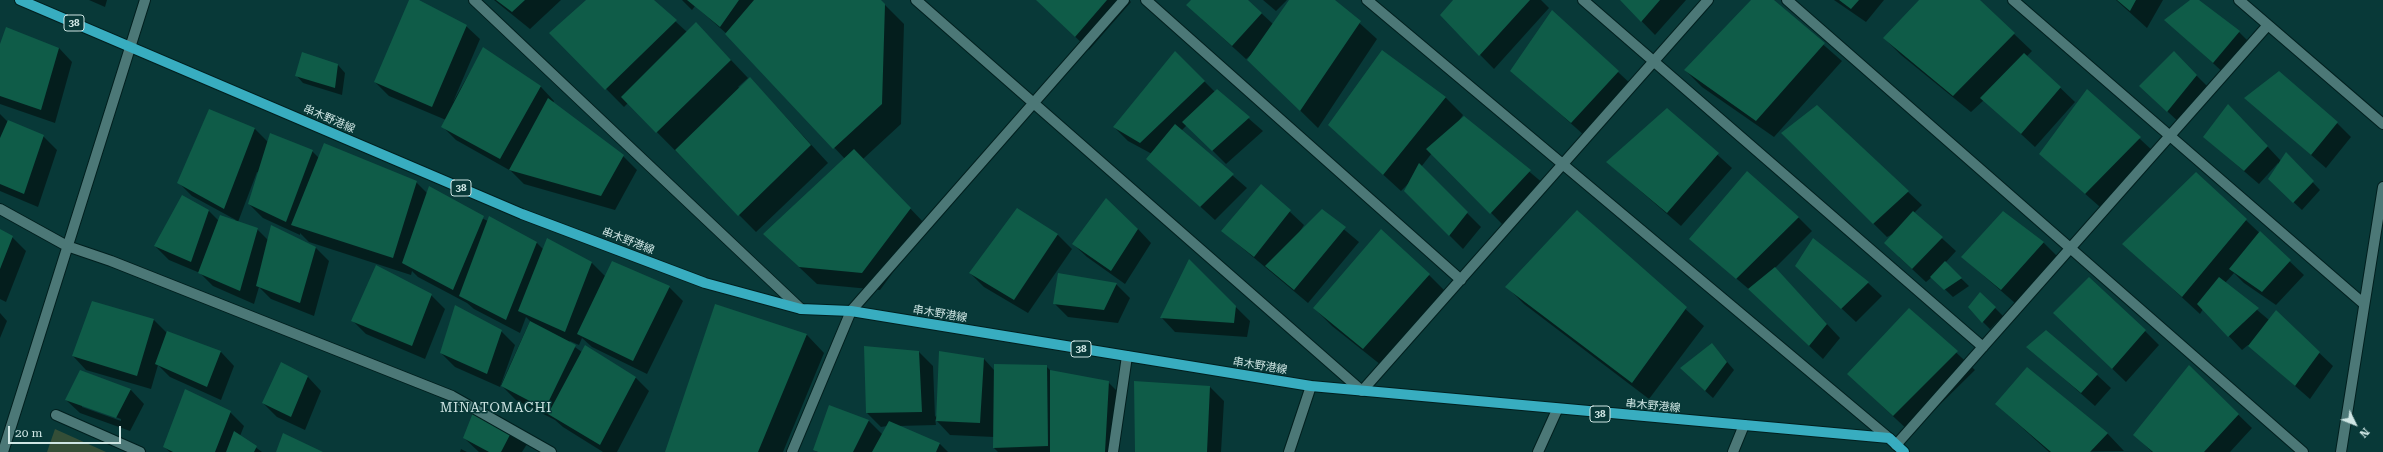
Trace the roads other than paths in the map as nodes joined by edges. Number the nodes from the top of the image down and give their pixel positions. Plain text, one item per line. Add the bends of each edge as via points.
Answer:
1 (20, 0) edge
2 (145, 0) edge
3 (474, 0) edge
4 (916, 0) edge
5 (1124, 0) edge
6 (1146, 0) edge
7 (1367, 0) edge
8 (1583, 0) edge
9 (1708, 0) edge
10 (1787, 0) edge
11 (2012, 0) edge
12 (2239, 0) edge
13 (2268, 25) junction
14 (128, 47) junction
15 (1654, 62) junction
16 (1033, 102) junction
17 (2383, 124) edge
18 (2170, 136) junction
19 (1563, 164) junction
20 (2383, 187) edge
21 (0, 209) edge
22 (67, 246) junction
23 (2070, 248) junction
24 (1461, 280) junction
25 (2364, 304) junction
26 (801, 309) junction
27 (851, 311) junction
28 (1983, 347) junction
29 (1127, 356) junction
30 (1311, 386) junction
31 (1362, 391) junction
32 (1557, 410) junction
33 (56, 415) dead end
34 (1744, 426) junction
35 (1892, 442) junction
36 (4, 452) edge
37 (140, 452) edge
38 (551, 452) edge
39 (792, 452) edge
40 (1113, 452) edge
41 (1289, 452) edge
42 (1538, 452) edge
43 (1733, 452) edge
44 (1904, 452) edge
45 (2303, 452) edge
46 (2342, 452) edge

1 - 14 main road, 串木野港線 / 38
2 - 14 street
3 - 26 street
4 - 16 street
5 - 16 street
6 - 24 street
7 - 19 street
8 - 15 street
9 - 15 street
10 - 23 street
11 - 18 street
12 - 13 street
13 - 17 street
13 - 18 street
14 - 22 street
14 - 26 main road, 串木野港線 / 38 via 522,214 705,283
15 - 19 street
15 - 28 street
16 - 27 street
16 - 31 street
18 - 23 street
18 - 25 street
19 - 24 street
19 - 35 street
20 - 25 street
21 - 22 street
22 - 36 street
22 - 38 street via 111,260 452,396
23 - 28 street
23 - 45 street
24 - 31 street
25 - 46 street
26 - 27 main road, 串木野港線 / 38
27 - 29 main road, 串木野港線 / 38
27 - 39 street
28 - 35 street
29 - 30 main road, 串木野港線 / 38
29 - 40 street
30 - 31 main road, 串木野港線 / 38
30 - 41 street
31 - 32 main road, 串木野港線 / 38
32 - 34 main road, 串木野港線 / 38
32 - 42 street
33 - 37 street
34 - 35 main road, 串木野港線 / 38
34 - 43 street
35 - 44 main road

